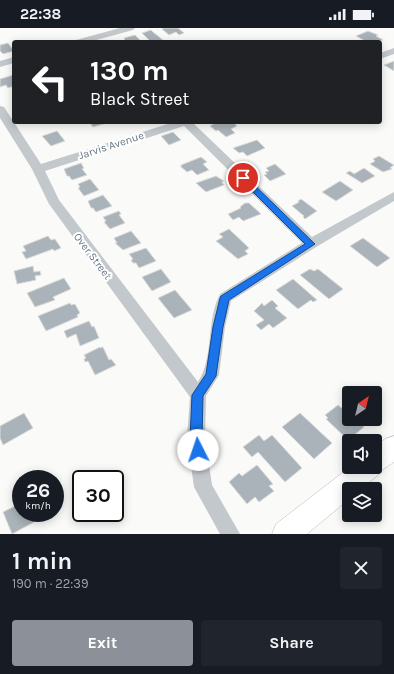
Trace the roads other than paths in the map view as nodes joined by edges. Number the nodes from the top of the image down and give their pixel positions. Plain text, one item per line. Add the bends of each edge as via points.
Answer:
1 (130, 28) edge
2 (86, 40) edge
3 (394, 51) edge
4 (382, 55) edge
5 (12, 61) edge
6 (0, 64) edge
7 (0, 109) edge
8 (179, 124) edge
9 (187, 124) edge
10 (38, 169) junction
11 (394, 196) edge
12 (311, 244) junction
13 (198, 395) junction
14 (394, 447) edge
15 (382, 456) edge
16 (360, 474) edge
17 (230, 534) edge
18 (286, 534) edge

1 - 2 street
3 - 4 street
5 - 6 street
7 - 10 street, Over Street
8 - 10 street, Jarvis Avenue
9 - 12 street
10 - 13 street, Over Street via 53,201
11 - 12 street
12 - 13 street via 224,298 211,376
13 - 17 street via 196,438 203,486
14 - 15 main road
16 - 18 main road

